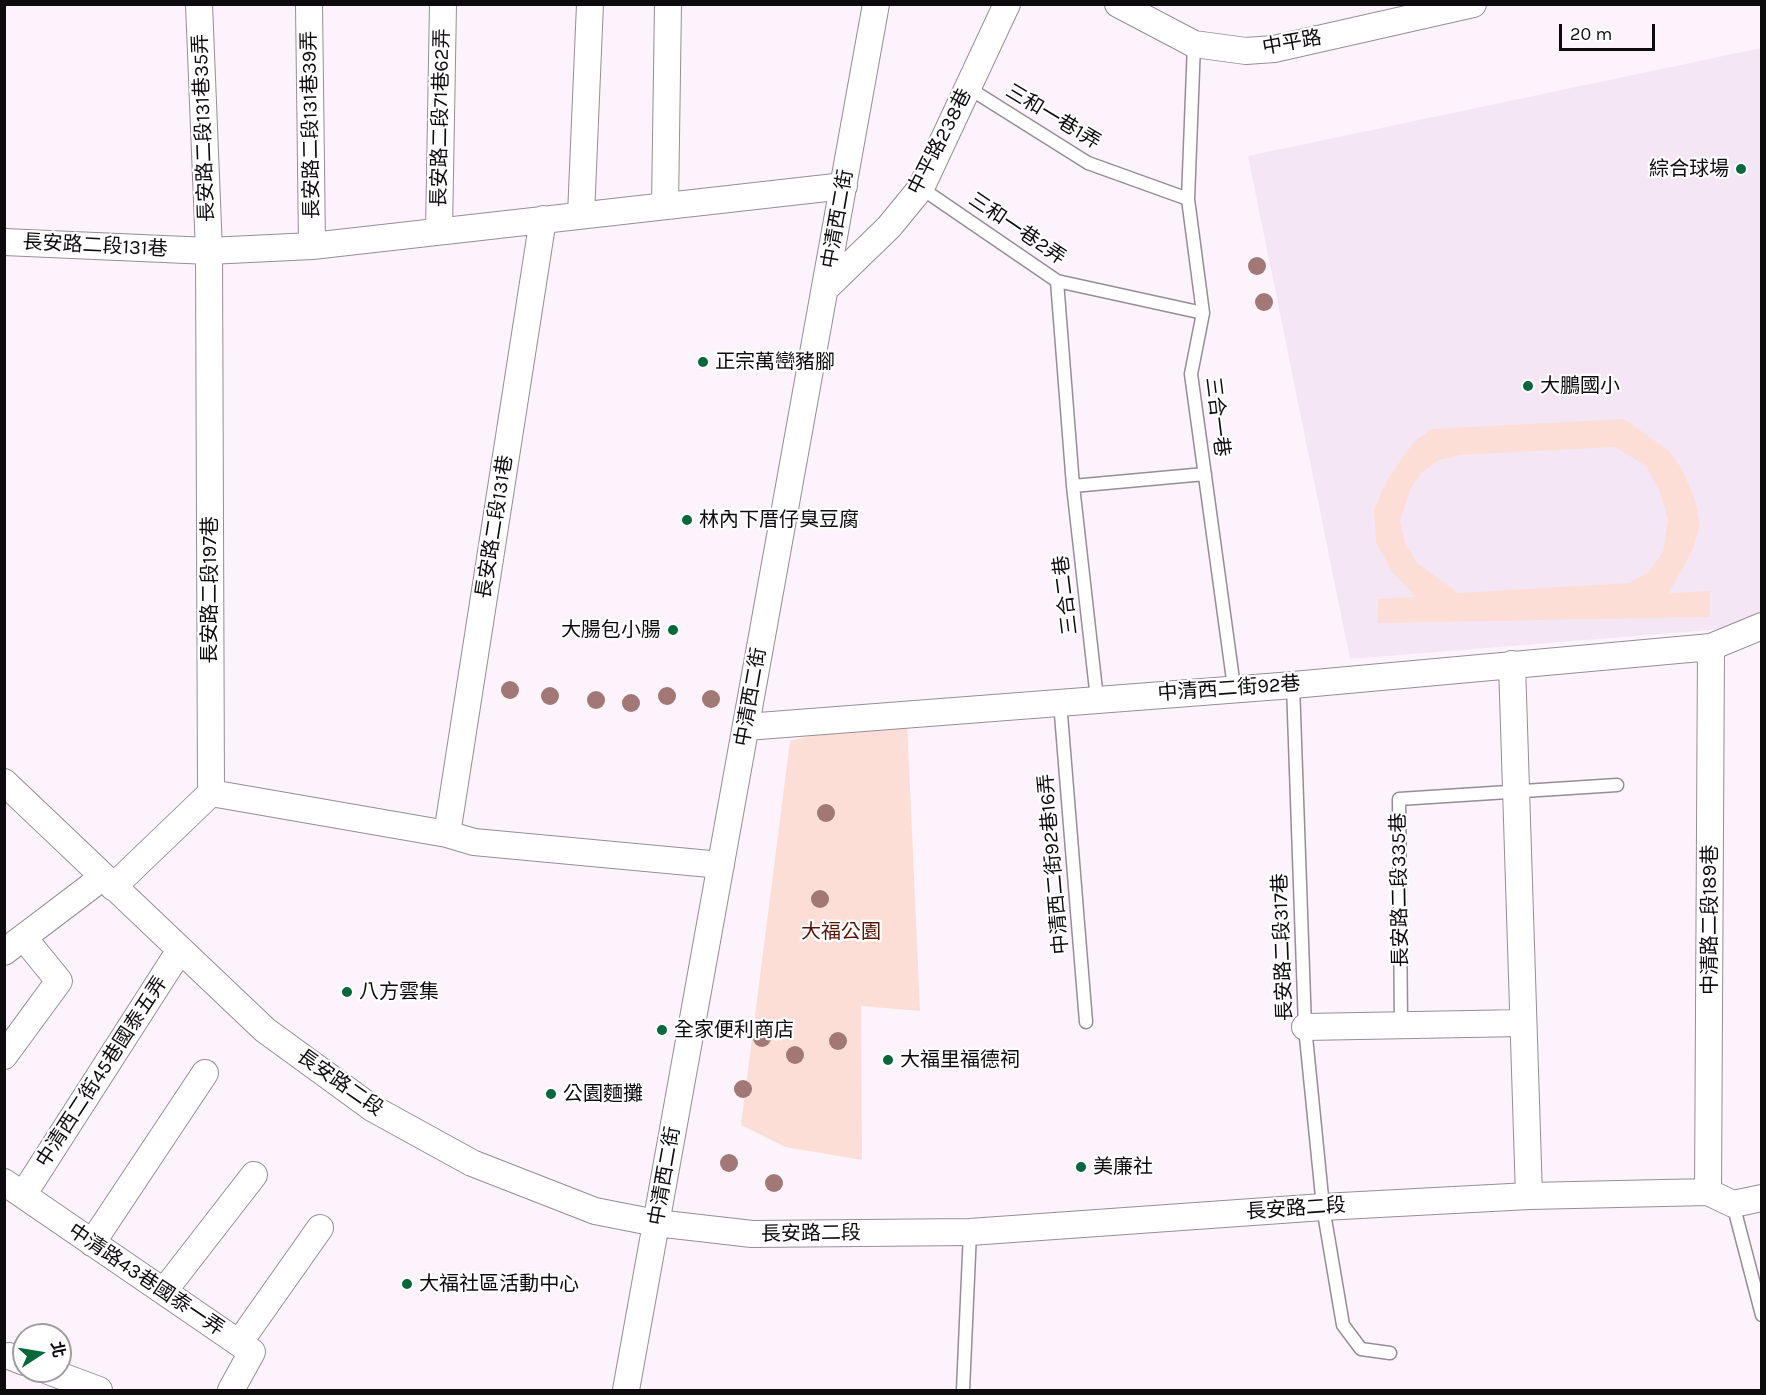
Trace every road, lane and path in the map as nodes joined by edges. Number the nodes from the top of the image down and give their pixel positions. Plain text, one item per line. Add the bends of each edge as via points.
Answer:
1 (199, 4) edge
2 (309, 4) edge
3 (443, 4) edge
4 (590, 4) edge
5 (668, 4) edge
6 (876, 4) edge
7 (1007, 4) edge
8 (1118, 4) edge
9 (1473, 4) edge
10 (1194, 44) junction
11 (968, 87) junction
12 (844, 186) junction
13 (921, 188) junction
14 (1188, 199) junction
15 (665, 206) junction
16 (581, 215) junction
17 (543, 219) junction
18 (439, 231) junction
19 (4, 242) edge
20 (312, 246) junction
21 (209, 251) junction
22 (1057, 281) junction
23 (825, 289) junction
24 (1203, 314) junction
25 (1205, 474) junction
26 (1073, 486) junction
27 (1761, 626) edge
28 (1711, 647) junction
29 (1512, 664) junction
30 (1293, 685) junction
31 (1234, 687) junction
32 (1097, 699) junction
33 (1060, 702) junction
34 (746, 727) junction
35 (4, 783) edge
36 (1617, 785) dead end
37 (1516, 791) junction
38 (211, 793) junction
39 (447, 834) junction
40 (721, 865) junction
41 (108, 882) junction
42 (14, 945) edge
43 (180, 950) junction
44 (1086, 1023) dead end
45 (1523, 1023) junction
46 (1401, 1025) junction
47 (1305, 1027) junction
48 (4, 1056) edge
49 (205, 1073) dead end
50 (254, 1174) dead end
51 (14, 1189) edge
52 (1708, 1192) junction
53 (1529, 1196) junction
54 (1761, 1198) edge
55 (1733, 1204) junction
56 (1323, 1207) junction
57 (656, 1223) junction
58 (320, 1228) dead end
59 (970, 1232) junction
60 (92, 1243) junction
61 (164, 1291) junction
62 (1761, 1315) edge
63 (239, 1343) junction
64 (1390, 1353) dead end
65 (72, 1380) edge
66 (99, 1390) edge
67 (231, 1390) edge
68 (626, 1390) edge
69 (963, 1390) edge

1 - 21 street, 長安路二段131巷35弄
2 - 20 street, 長安路二段131巷39弄
3 - 18 street, 長安路二段71巷62弄
4 - 16 street
5 - 15 street
6 - 12 street, 中清西二街
7 - 11 street, 中平路238巷
8 - 10 street, 中平路
9 - 10 street, 中平路 via 1274,49 1246,51
10 - 14 lane, 三合一巷
11 - 13 street, 中平路238巷
11 - 14 lane, 三和一巷1弄 via 1088,163
12 - 15 street, 長安路二段131巷
12 - 23 street, 中清西二街
13 - 22 lane, 三和一巷2弄
13 - 23 street, 中平路238巷 via 889,227
14 - 24 lane, 三合一巷
15 - 16 street, 長安路二段131巷
16 - 17 street, 長安路二段131巷
17 - 18 street, 長安路二段131巷
17 - 39 street, 長安路二段131巷
18 - 20 street, 長安路二段131巷
19 - 21 street, 長安路二段131巷
20 - 21 street, 長安路二段131巷
21 - 38 street, 長安路二段197巷
22 - 24 lane, 三和一巷2弄
22 - 26 lane, 三合二巷
23 - 34 street, 中清西二街
24 - 25 lane, 三合一巷 via 1191,374
25 - 26 lane
25 - 31 lane, 三合一巷
26 - 32 lane, 三合二巷
27 - 28 street, 中清西二街92巷
28 - 29 street, 中清西二街92巷
28 - 52 street, 中清路二段189巷
29 - 30 street, 中清西二街92巷
29 - 37 street
30 - 31 street, 中清西二街92巷
30 - 47 lane, 長安路二段317巷
31 - 32 street, 中清西二街92巷
32 - 33 street, 中清西二街92巷
33 - 34 street, 中清西二街92巷
33 - 44 lane, 中清西二街92巷16弄
34 - 40 street, 中清西二街
35 - 41 street, 長安路二段
36 - 37 lane, 長安路二段335巷
37 - 45 street
37 - 46 lane, 長安路二段335巷 via 1399,799
38 - 39 street
38 - 41 street
39 - 40 street via 474,842
40 - 57 street, 中清西二街
41 - 42 street
41 - 43 street, 長安路二段
42 - 48 street via 59,981
43 - 51 street, 中清西二街45巷國泰五弄
43 - 57 street, 長安路二段 via 265,1030 372,1108 472,1162 595,1210
45 - 46 street
45 - 53 street
46 - 47 street
47 - 56 lane, 長安路二段317巷
49 - 60 street
50 - 61 street
51 - 60 street, 中清路43巷國泰一弄
52 - 53 street, 長安路二段
52 - 55 street, 長安路二段
53 - 56 street, 長安路二段
54 - 55 street
55 - 62 lane
56 - 59 street, 長安路二段
56 - 64 lane, 長安路二段317巷 via 1343,1325 1361,1349
57 - 59 street, 長安路二段 via 752,1234
57 - 68 street, 中清西二街
58 - 63 street
59 - 69 lane
60 - 61 street, 中清路43巷國泰一弄
61 - 63 street, 中清路43巷國泰一弄
63 - 67 street, 中清路43巷國泰一弄 via 252,1352
65 - 66 street

